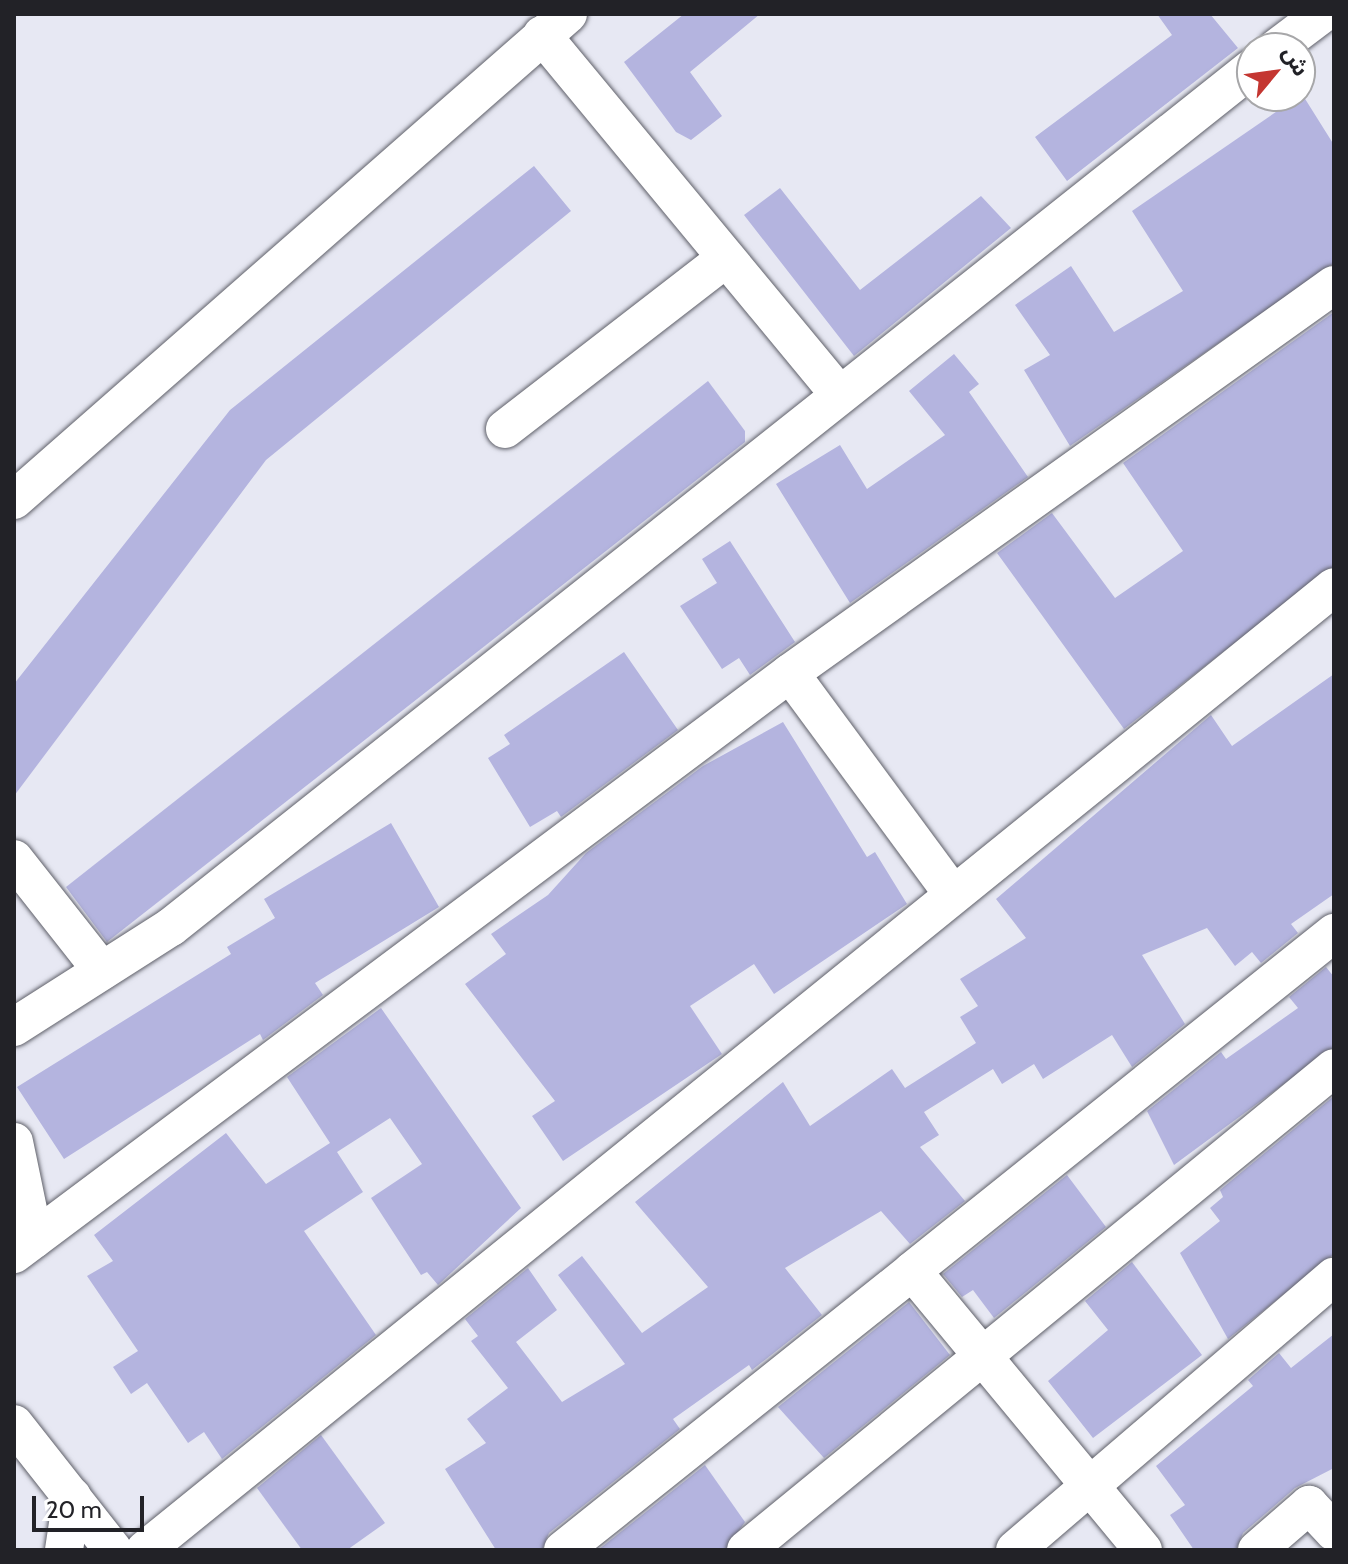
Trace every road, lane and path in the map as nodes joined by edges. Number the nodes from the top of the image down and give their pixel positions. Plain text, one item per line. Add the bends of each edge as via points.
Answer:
1 (1314, 16) edge
2 (555, 25) edge
3 (1296, 32) edge
4 (1236, 81) edge
5 (726, 258) junction
6 (1334, 285) edge
7 (840, 395) junction
8 (505, 429) dead end
9 (14, 500) edge
10 (1334, 587) edge
11 (790, 673) junction
12 (14, 859) edge
13 (952, 893) junction
14 (1334, 933) edge
15 (102, 971) junction
16 (14, 1027) edge
17 (1334, 1068) edge
18 (14, 1142) edge
19 (24, 1247) edge
20 (912, 1271) junction
21 (1334, 1277) edge
22 (984, 1358) junction
23 (14, 1424) edge
24 (1090, 1486) junction
25 (72, 1497) junction
26 (1326, 1507) edge
27 (64, 1550) edge
28 (113, 1550) edge
29 (145, 1550) edge
30 (563, 1550) edge
31 (746, 1550) edge
32 (1015, 1550) edge
33 (1143, 1550) edge
34 (1257, 1550) edge

1 - 3 street
2 - 5 street
2 - 9 street
4 - 7 street
5 - 7 street
5 - 8 street
6 - 11 street
7 - 15 street via 171,927
10 - 13 street
11 - 13 street
11 - 19 street
12 - 15 street
13 - 29 street
14 - 20 street
15 - 16 street
17 - 22 street
18 - 19 street
20 - 22 street
20 - 30 street
21 - 24 street
22 - 24 street
22 - 31 street
23 - 25 street
24 - 32 street
24 - 33 street
25 - 27 street
25 - 28 street
26 - 34 street

